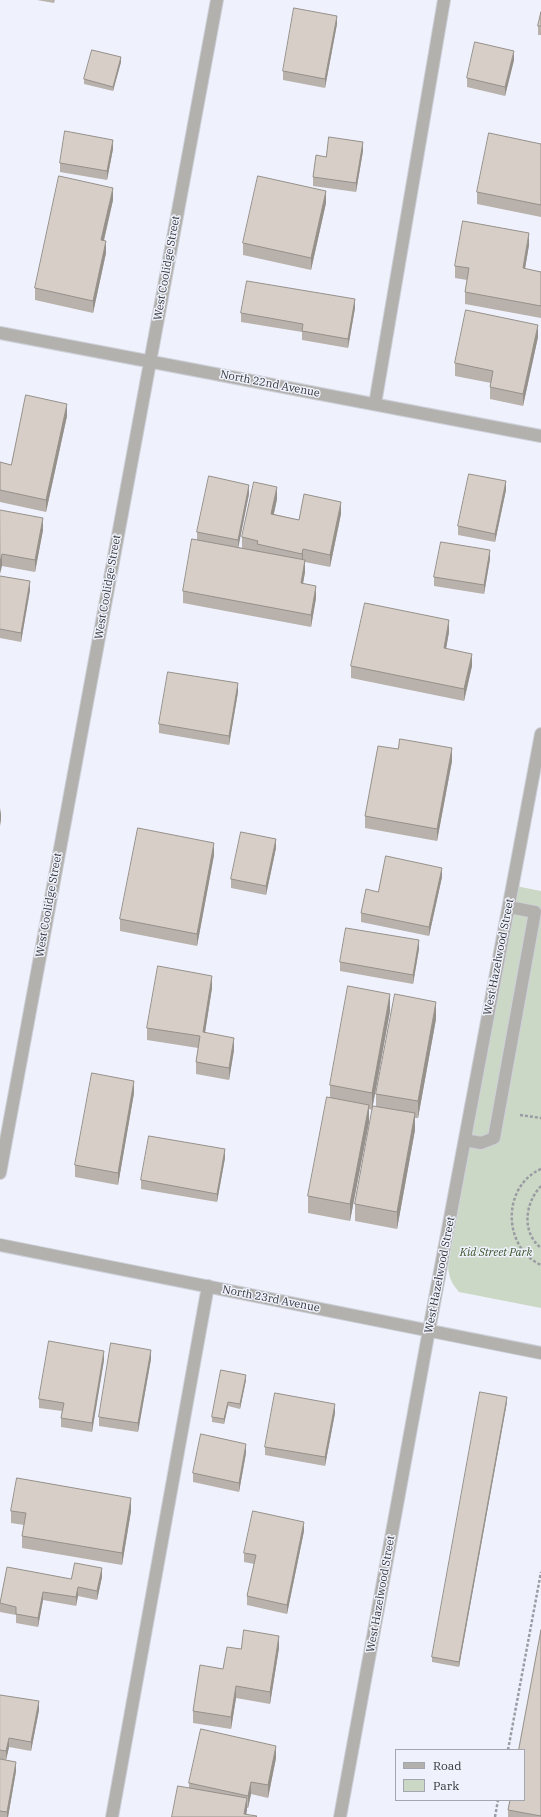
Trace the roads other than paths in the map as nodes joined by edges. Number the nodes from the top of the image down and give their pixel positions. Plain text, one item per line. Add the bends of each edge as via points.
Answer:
1 (217, 0) edge
2 (444, 0) edge
3 (0, 332) edge
4 (150, 361) junction
5 (375, 404) junction
6 (541, 436) edge
7 (541, 734) edge
8 (509, 907) junction
9 (465, 1140) junction
10 (0, 1173) edge
11 (0, 1245) edge
12 (208, 1286) junction
13 (429, 1330) junction
14 (541, 1353) edge
15 (112, 1817) edge
16 (340, 1817) edge

1 - 4 street, West Coolidge Street
2 - 5 street
3 - 4 street, North 22nd Avenue
4 - 5 street, North 22nd Avenue
4 - 10 street, West Coolidge Street
5 - 6 street, North 22nd Avenue
7 - 8 street, West Hazelwood Street
8 - 9 street, West Hazelwood Street
8 - 9 street via 535,912 494,1138 481,1143
9 - 13 street, West Hazelwood Street
11 - 12 street, North 23rd Avenue
12 - 13 street, North 23rd Avenue
12 - 15 street
13 - 14 street, North 23rd Avenue
13 - 16 street, West Hazelwood Street

